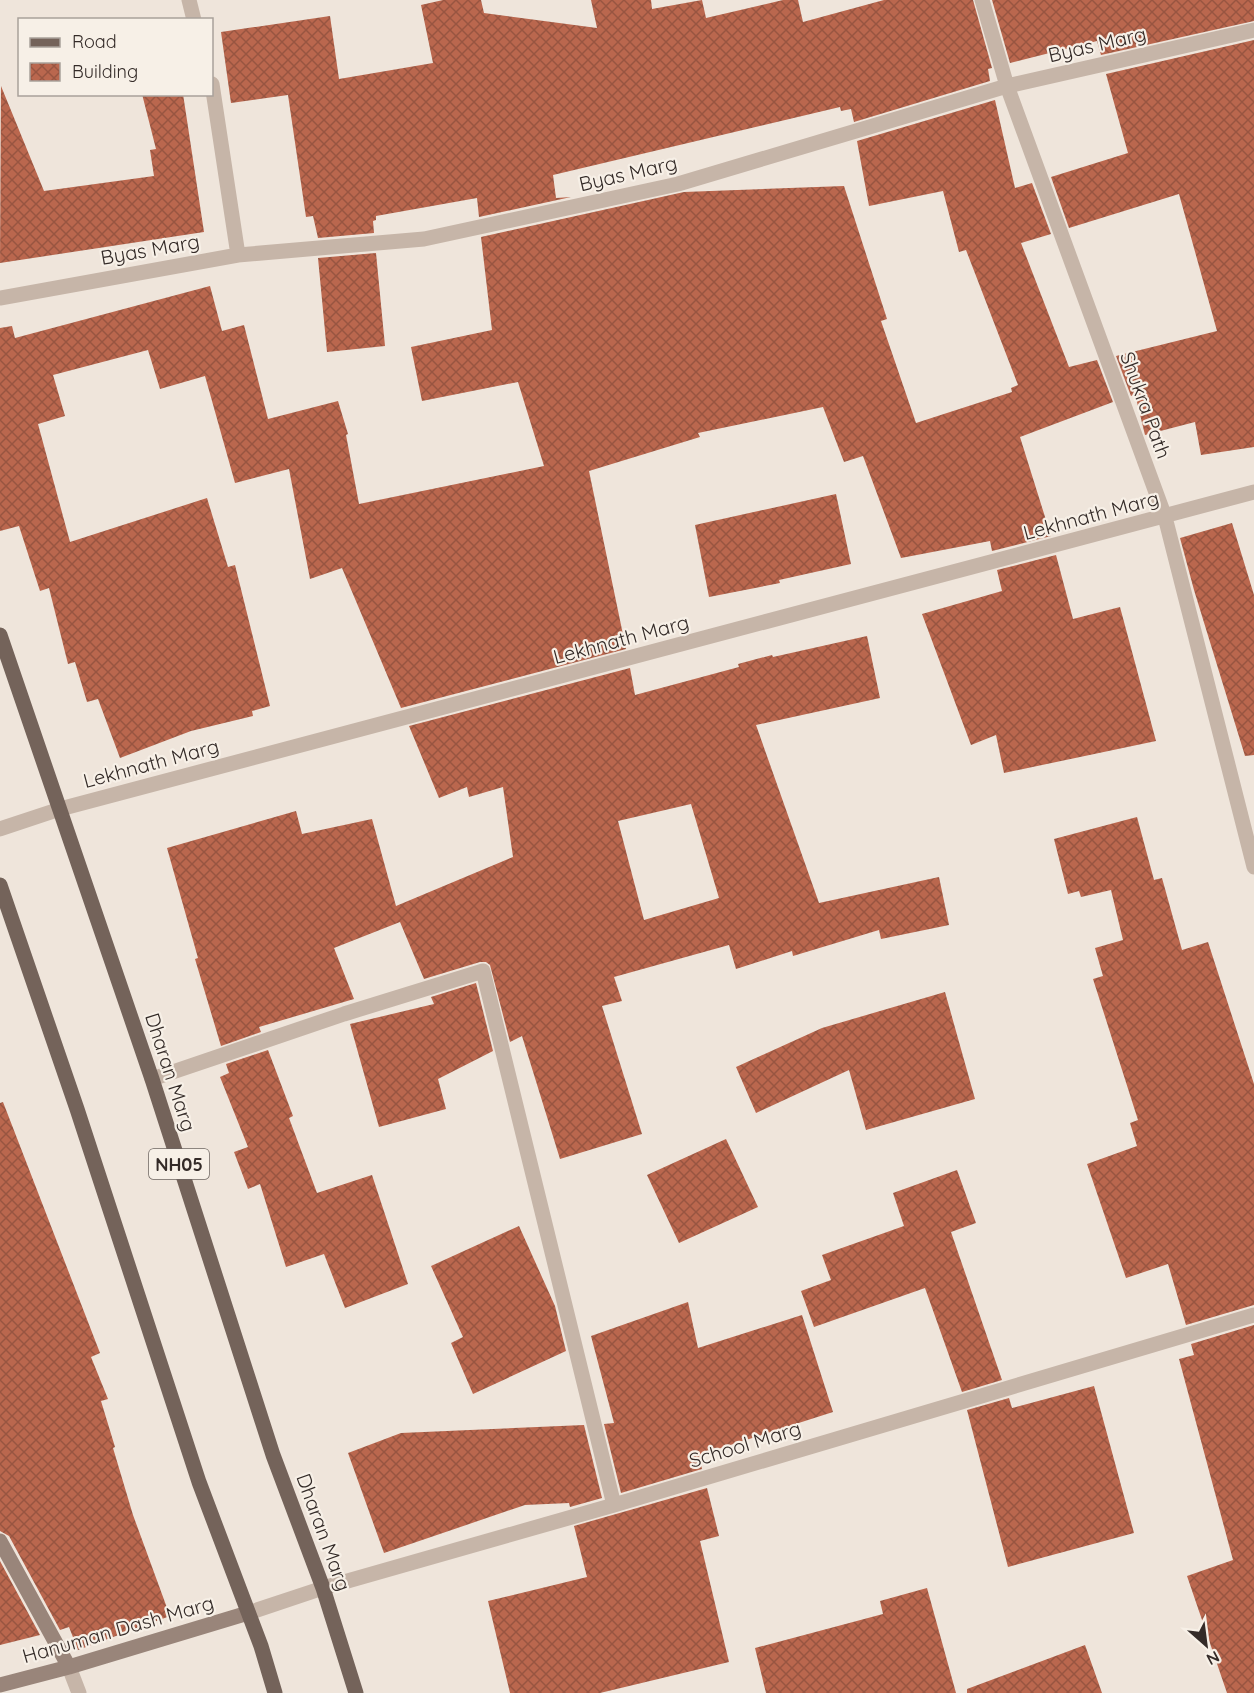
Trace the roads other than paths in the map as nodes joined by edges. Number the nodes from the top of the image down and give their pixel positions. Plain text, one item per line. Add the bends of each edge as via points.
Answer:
1 (189, 0) edge
2 (982, 0) edge
3 (194, 18) edge
4 (1254, 30) edge
5 (1007, 86) junction
6 (213, 91) edge
7 (238, 255) junction
8 (0, 298) edge
9 (1254, 492) edge
10 (1165, 517) junction
11 (0, 635) edge
12 (60, 809) junction
13 (0, 829) edge
14 (1254, 867) edge
15 (0, 885) edge
16 (152, 1079) junction
17 (1254, 1315) edge
18 (614, 1505) junction
19 (0, 1541) edge
20 (323, 1588) junction
21 (248, 1613) junction
22 (69, 1667) junction
23 (0, 1685) edge
24 (78, 1693) edge
25 (275, 1693) edge
26 (356, 1693) edge

1 - 3 street
2 - 5 street, Shukra Path
4 - 5 street, Byas Marg
5 - 7 street, Byas Marg via 678,184 424,239
5 - 10 street, Shukra Path
6 - 7 street
7 - 8 street, Byas Marg
9 - 10 street, Lekhnath Marg
10 - 12 street, Lekhnath Marg
10 - 14 street, Shukra Path
11 - 12 main road, Dharan Marg / NH05
12 - 13 street, Lekhnath Marg
12 - 16 main road, Dharan Marg / NH05
15 - 21 main road via 199,1482
16 - 18 street via 483,971
16 - 20 main road, Dharan Marg / NH05 via 273,1455
17 - 18 street, School Marg
18 - 20 street, School Marg
19 - 22 main road
20 - 21 street, School Marg
20 - 26 main road, Dharan Marg / NH05
21 - 22 main road, Hanuman Dash Marg
21 - 25 main road
22 - 23 main road, Hanuman Dash Marg
22 - 24 street

